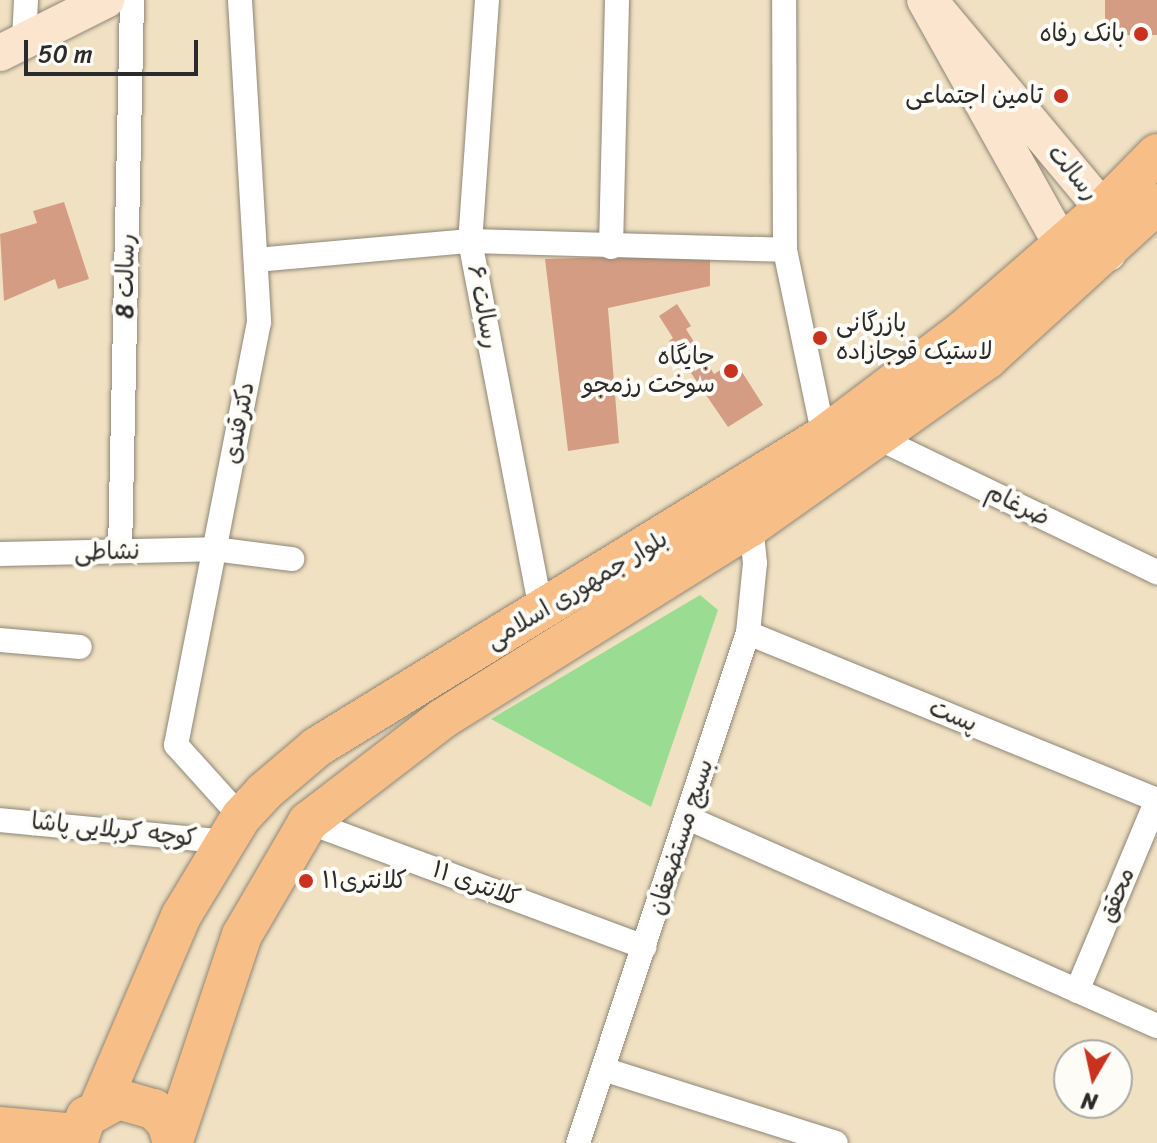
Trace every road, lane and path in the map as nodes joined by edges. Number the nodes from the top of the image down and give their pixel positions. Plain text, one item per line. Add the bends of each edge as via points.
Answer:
1 (26, 0) edge
2 (106, 0) edge
3 (132, 0) edge
4 (240, 0) edge
5 (487, 0) edge
6 (617, 0) edge
7 (784, 0) edge
8 (927, 0) edge
9 (12, 47) edge
10 (1157, 154) edge
11 (1157, 204) edge
12 (1103, 209) junction
13 (470, 241) junction
14 (1061, 243) junction
15 (611, 247) junction
16 (785, 250) junction
17 (1108, 253) junction
18 (256, 260) junction
19 (824, 436) junction
20 (878, 438) junction
21 (751, 526) junction
22 (214, 549) junction
23 (120, 551) junction
24 (0, 554) edge
25 (292, 559) dead end
26 (1157, 572) edge
27 (541, 610) junction
28 (748, 633) junction
29 (0, 640) edge
30 (80, 647) dead end
31 (1157, 800) edge
32 (688, 818) junction
33 (0, 820) edge
34 (308, 822) junction
35 (234, 830) junction
36 (645, 947) junction
37 (1077, 991) junction
38 (1157, 1026) edge
39 (603, 1069) junction
40 (0, 1127) edge
41 (85, 1127) edge
42 (173, 1142) edge
43 (578, 1143) edge
44 (836, 1143) edge

1 - 9 street
2 - 9 main road
3 - 23 street, رسالت 8
4 - 18 street, دکترقندی
5 - 13 street, رسالت ۶
6 - 15 street
7 - 16 street
8 - 12 main road, رسالت
8 - 14 main road, رسالت
10 - 12 main road, بلوار جمهوری اسلامی
11 - 17 main road, بلوار جمهوری اسلامی
12 - 14 main road, بلوار جمهوری اسلامی
12 - 17 main road, رسالت
13 - 15 street
13 - 18 street
13 - 27 street, رسالت ۶
14 - 17 main road
14 - 19 main road, بلوار جمهوری اسلامی via 964,330
15 - 16 street
16 - 19 street
17 - 20 main road, بلوار جمهوری اسلامی via 987,359
18 - 22 street, دکترقندی via 259,322
19 - 27 main road, بلوار جمهوری اسلامی
20 - 21 main road, بلوار جمهوری اسلامی
20 - 26 street, ضرغام
21 - 28 street, بسیج مستضعفان via 755,563
21 - 34 main road, بلوار جمهوری اسلامی via 442,719
22 - 23 street, نشاطی
22 - 25 street, نشاطی
22 - 35 street, دکترقندی via 176,745
23 - 24 street, نشاطی
27 - 35 main road, بلوار جمهوری اسلامی via 317,747
28 - 31 street, پست
28 - 32 street, بسیج مستضعفان
29 - 30 street
31 - 37 street, محقق
32 - 36 street, بسیج مستضعفان
32 - 37 street
33 - 35 street, کوچه کربلایی پاشا
34 - 36 street, کلانتری ۱۱
34 - 42 main road, بلوار جمهوری اسلامی via 242,935
35 - 41 main road, بلوار جمهوری اسلامی via 181,916
36 - 39 street, بسیج مستضعفان
37 - 38 street
39 - 43 street, بسیج مستضعفان
39 - 44 street
40 - 41 main road
41 - 42 main road via 138,1100 154,1109

